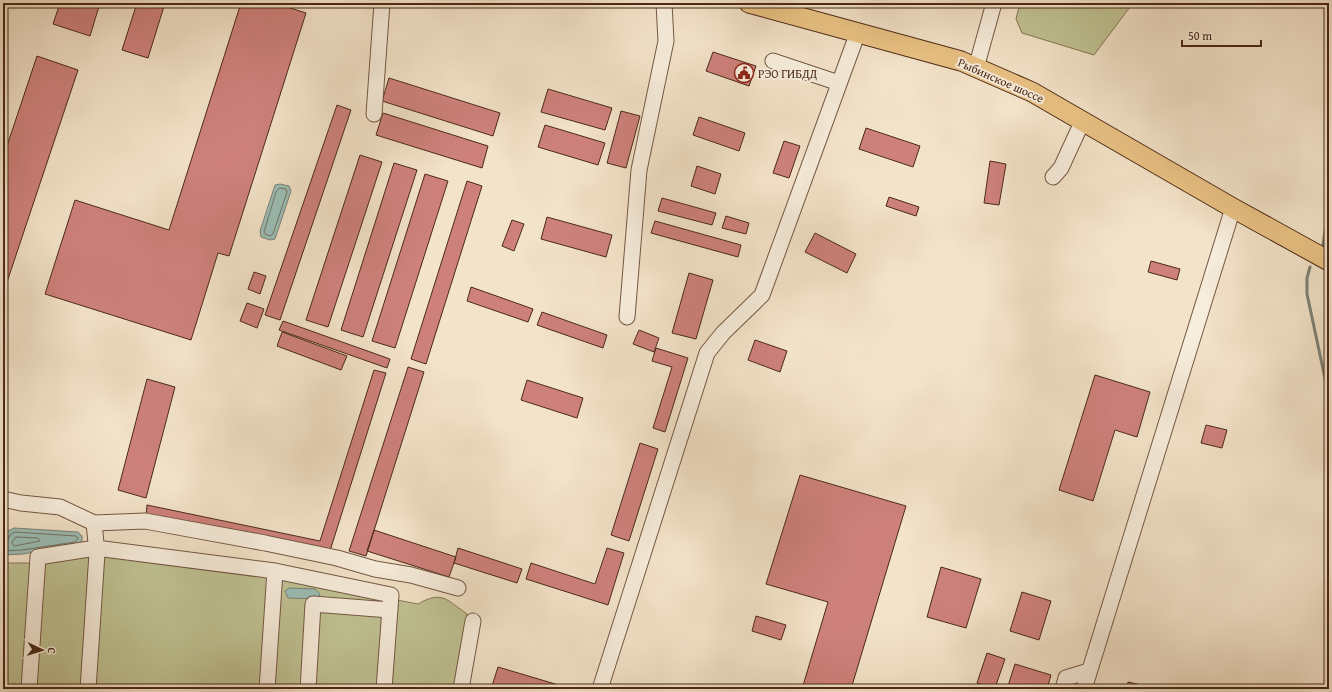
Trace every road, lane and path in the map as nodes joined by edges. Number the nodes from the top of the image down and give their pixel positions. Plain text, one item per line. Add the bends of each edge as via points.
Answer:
1 (382, 3) edge
2 (664, 3) edge
3 (749, 3) edge
4 (994, 3) edge
5 (858, 32) junction
6 (773, 61) dead end
7 (976, 68) junction
8 (839, 83) junction
9 (374, 114) dead end
10 (1083, 120) junction
11 (1053, 177) dead end
12 (1233, 208) junction
13 (1329, 261) edge
14 (627, 317) dead end
15 (3, 499) edge
16 (94, 523) junction
17 (96, 548) junction
18 (337, 558) junction
19 (275, 571) junction
20 (392, 572) junction
21 (329, 583) junction
22 (458, 588) dead end
23 (391, 595) junction
24 (390, 610) junction
25 (473, 621) dead end
26 (1089, 671) junction
27 (29, 689) edge
28 (88, 689) edge
29 (267, 689) edge
30 (308, 689) edge
31 (384, 689) edge
32 (461, 689) edge
33 (600, 689) edge
34 (1063, 689) edge
35 (1084, 689) edge

1 - 9 street
2 - 14 street via 666,41 639,170
3 - 5 main road, Рыбинское шоссе
4 - 7 street
5 - 7 main road, Рыбинское шоссе via 961,61
5 - 8 street
6 - 8 street
7 - 10 main road, Рыбинское шоссе via 1032,92
8 - 33 street via 762,295 723,333 707,353
10 - 11 street via 1061,168
10 - 12 main road, Рыбинское шоссе
12 - 13 main road, Рыбинское шоссе
12 - 26 street
15 - 16 street via 60,507
16 - 17 street
16 - 18 street via 145,521
17 - 19 street
17 - 27 street via 38,557
17 - 28 street
18 - 20 street
18 - 21 street
19 - 21 street
19 - 29 street
20 - 22 street
20 - 23 street
21 - 23 street
23 - 24 street
24 - 30 street via 313,604
24 - 31 street
25 - 32 street
26 - 34 street via 1066,678
26 - 35 street

